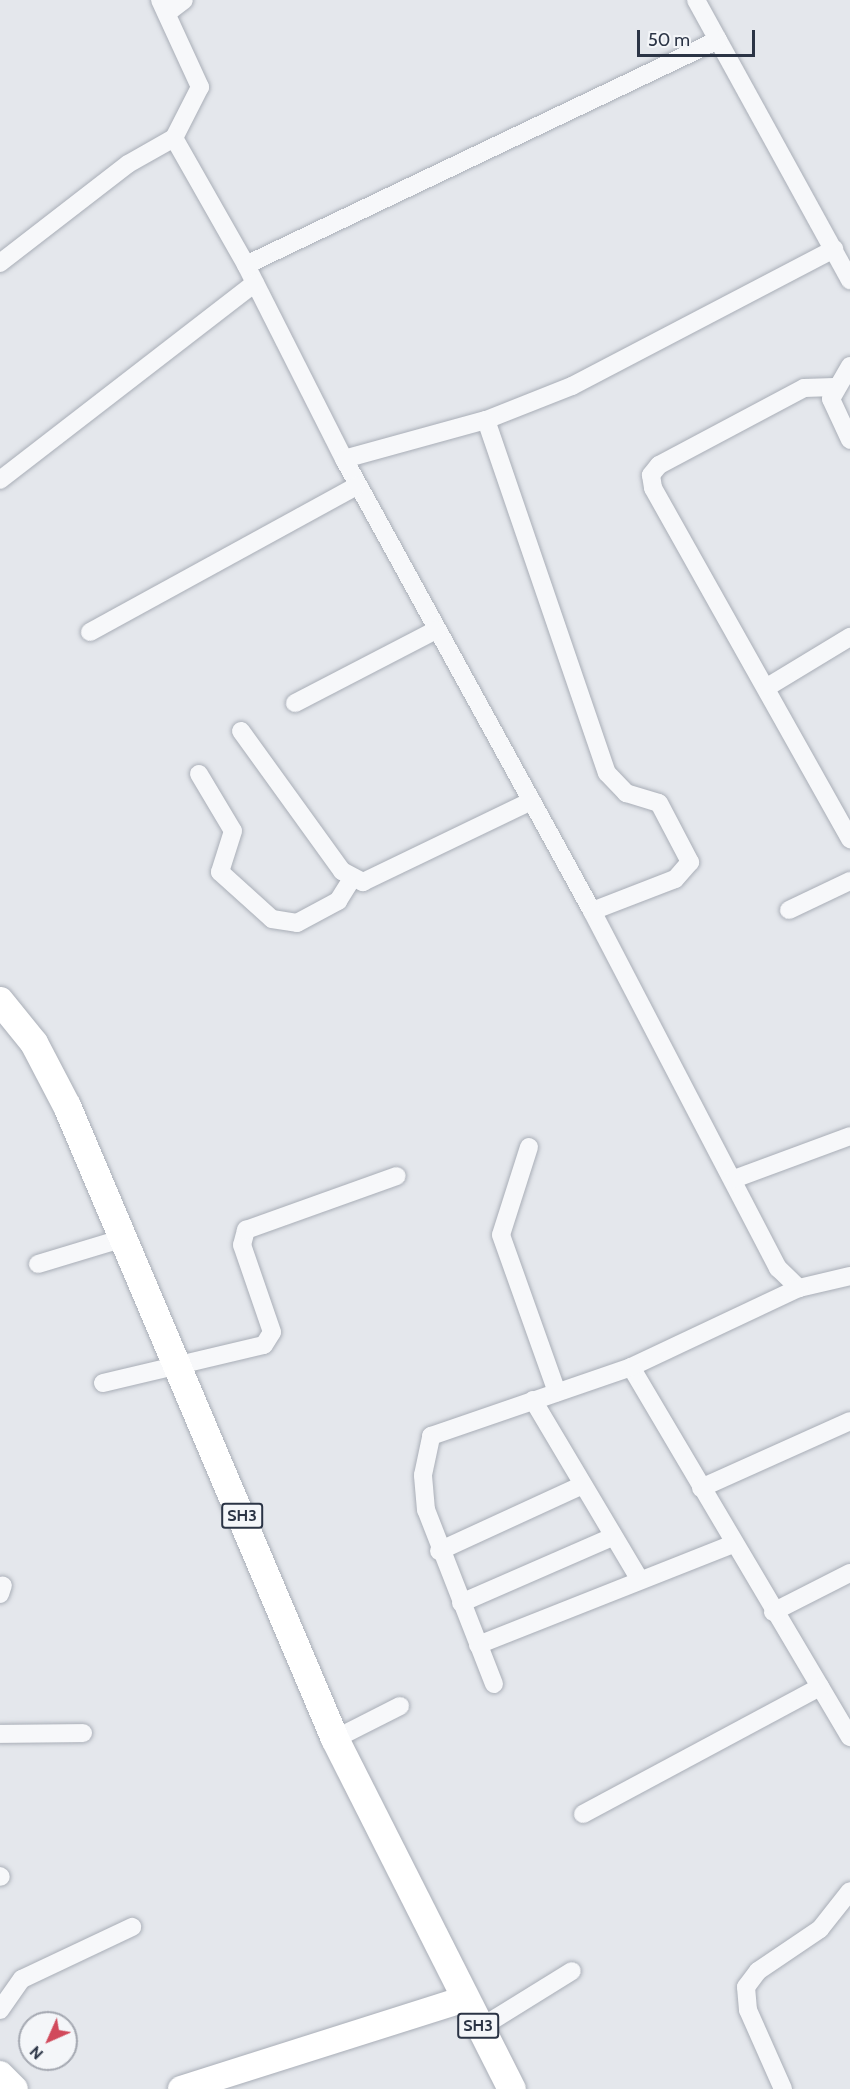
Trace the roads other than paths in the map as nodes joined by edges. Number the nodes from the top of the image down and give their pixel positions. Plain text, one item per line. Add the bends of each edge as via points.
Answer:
1 (184, 0) edge
2 (696, 0) edge
3 (164, 7) edge
4 (718, 40) junction
5 (174, 138) junction
6 (834, 249) junction
7 (0, 263) edge
8 (246, 265) junction
9 (850, 280) edge
10 (255, 283) junction
11 (850, 366) edge
12 (834, 387) junction
13 (486, 420) junction
14 (850, 440) edge
15 (344, 459) junction
16 (0, 480) edge
17 (357, 486) junction
18 (436, 630) junction
19 (90, 632) dead end
20 (850, 637) edge
21 (769, 686) junction
22 (295, 703) dead end
23 (241, 731) dead end
24 (199, 774) dead end
25 (531, 801) junction
26 (850, 839) edge
27 (352, 879) junction
28 (850, 881) edge
29 (789, 910) dead end
30 (592, 911) junction
31 (0, 1001) edge
32 (850, 1136) edge
33 (529, 1147) dead end
34 (397, 1176) dead end
35 (734, 1179) junction
36 (124, 1238) junction
37 (38, 1264) dead end
38 (850, 1275) edge
39 (799, 1288) junction
40 (180, 1363) junction
41 (631, 1367) junction
42 (103, 1383) dead end
43 (557, 1392) junction
44 (532, 1400) junction
45 (850, 1421) edge
46 (580, 1486) junction
47 (701, 1488) junction
48 (612, 1537) junction
49 (733, 1544) junction
50 (439, 1551) junction
51 (850, 1572) edge
52 (640, 1580) junction
53 (461, 1604) junction
54 (773, 1612) junction
55 (478, 1645) junction
56 (494, 1684) dead end
57 (820, 1687) junction
58 (400, 1706) dead end
59 (83, 1733) dead end
60 (0, 1734) edge
61 (850, 1737) edge
62 (335, 1739) junction
63 (583, 1814) dead end
64 (850, 1892) edge
65 (132, 1927) dead end
66 (573, 1971) dead end
67 (464, 1999) junction
68 (0, 2010) edge
69 (480, 2028) junction
70 (0, 2074) edge
71 (15, 2089) edge
72 (181, 2089) edge
73 (512, 2089) edge
74 (783, 2089) edge

1 - 3 street
2 - 4 street
3 - 5 street via 200,87
4 - 6 street
4 - 8 street
5 - 7 street via 128,164
5 - 8 street
6 - 9 street
6 - 13 street via 594,376
8 - 10 street
10 - 15 street
10 - 16 street
11 - 12 street
12 - 14 street via 833,409
12 - 21 street via 804,388 659,465 651,475 653,488
13 - 15 street
13 - 30 street via 607,773 626,793 659,803 690,862 675,879
15 - 17 street
17 - 18 street
17 - 19 street
18 - 22 street
18 - 25 street
20 - 21 street
21 - 26 street
23 - 27 street
24 - 27 street via 232,831 220,872 272,919 297,923 338,901
25 - 27 street via 376,879
25 - 30 street
28 - 29 street
30 - 35 street
31 - 36 main road, SH3 via 47,1065
32 - 35 street
33 - 43 street via 501,1234
34 - 40 street via 246,1230 242,1245 270,1340
35 - 39 street via 778,1269
36 - 37 street
36 - 40 main road, SH3
38 - 39 street
39 - 41 street
40 - 42 street
40 - 62 main road, SH3
41 - 43 street
41 - 47 street
43 - 44 street
44 - 46 street
44 - 50 street via 430,1436 423,1498
45 - 47 street
46 - 48 street
46 - 50 street
47 - 49 street
48 - 52 street
48 - 53 street
49 - 52 street
49 - 54 street
50 - 53 street
51 - 54 street
52 - 55 street
53 - 55 street
54 - 57 street
55 - 56 street
57 - 61 street
57 - 63 street
58 - 62 street
59 - 60 street
62 - 67 main road, SH3
64 - 74 street via 820,1929 758,1971 746,1987 748,2010
65 - 68 street via 22,1979
66 - 69 street
67 - 69 main road, SH3
67 - 72 street
69 - 73 main road, SH3
70 - 71 street

